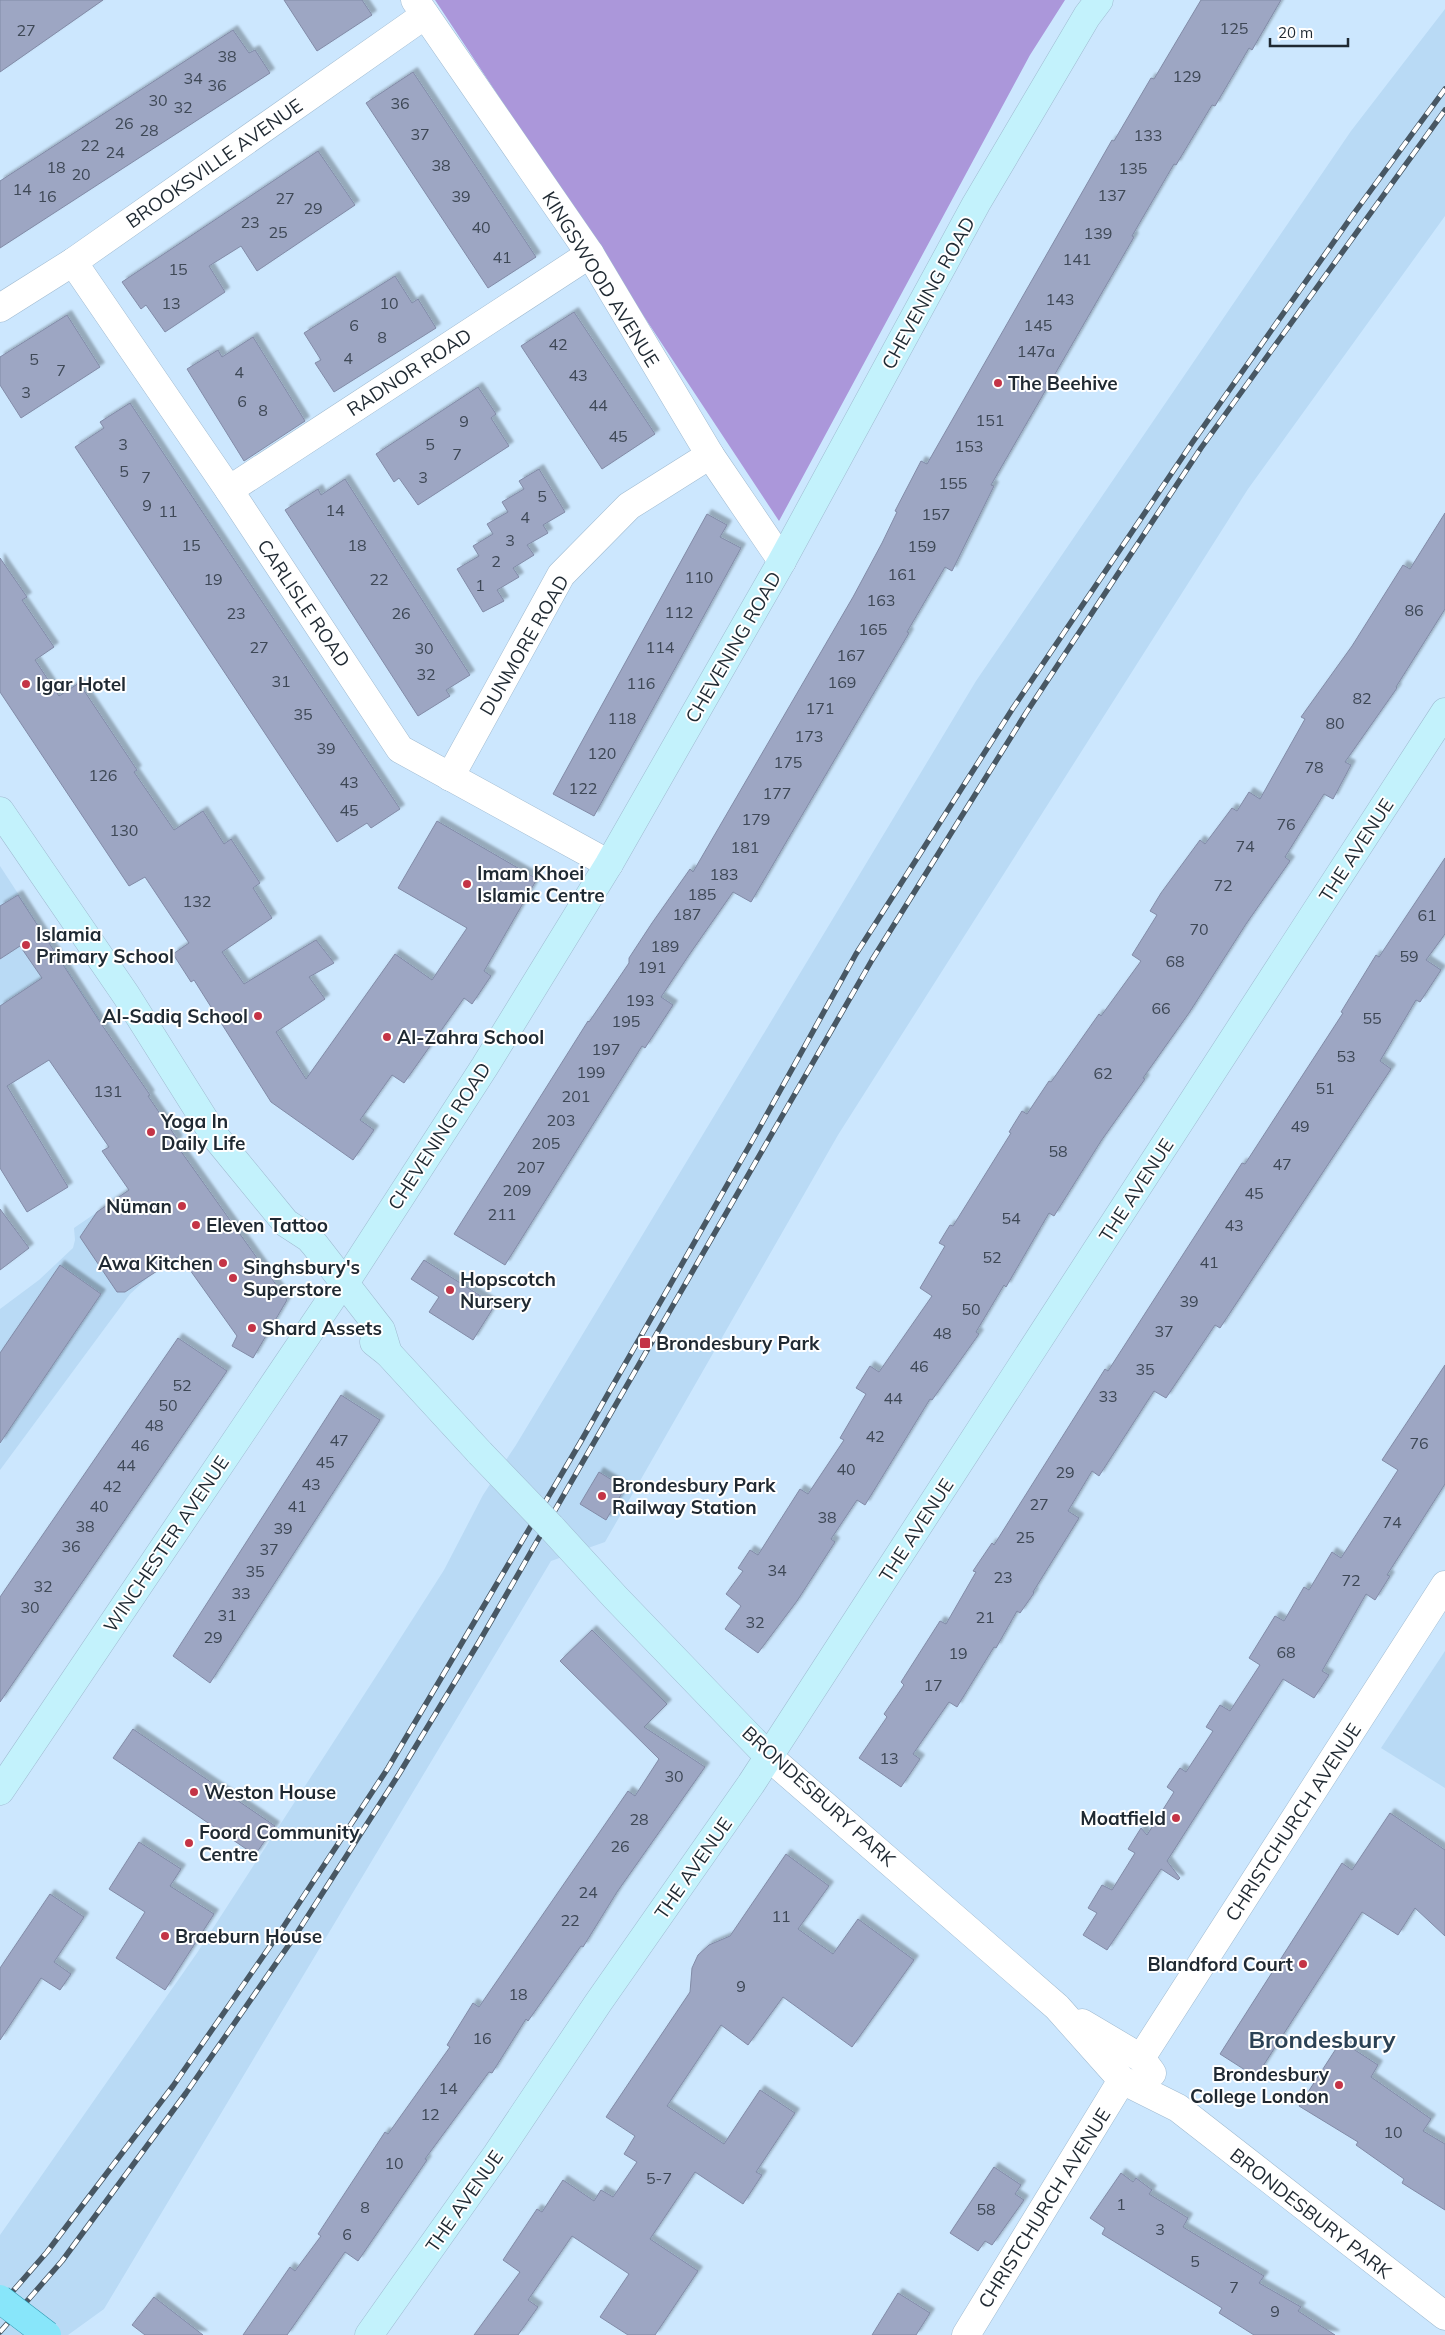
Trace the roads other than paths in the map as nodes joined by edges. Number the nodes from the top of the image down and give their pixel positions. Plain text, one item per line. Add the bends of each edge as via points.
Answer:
1 (1099, 0) edge
2 (420, 8) edge
3 (590, 254) junction
4 (73, 262) junction
5 (0, 308) edge
6 (710, 455) junction
7 (229, 490) junction
8 (782, 561) junction
9 (1445, 712) edge
10 (450, 777) junction
11 (0, 810) edge
12 (609, 864) junction
13 (339, 1290) junction
14 (1445, 1585) edge
15 (770, 1756) junction
16 (0, 1791) edge
17 (1057, 2007) junction
18 (1141, 2058) junction
19 (1122, 2080) junction
20 (1178, 2108) junction
21 (0, 2299) edge
22 (1445, 2316) edge
23 (47, 2335) edge
24 (368, 2335) edge
25 (966, 2335) edge

1 - 8 street, CHEVENING ROAD via 976,204
2 - 3 street, KINGSWOOD AVENUE
2 - 4 street, BROOKSVILLE AVENUE
3 - 6 street, KINGSWOOD AVENUE
3 - 7 street, RADNOR ROAD
4 - 5 street, BROOKSVILLE AVENUE
4 - 7 street, CARLISLE ROAD
6 - 8 street, KINGSWOOD AVENUE
6 - 10 street, DUNMORE ROAD via 629,506 561,575
7 - 10 street, CARLISLE ROAD via 400,749
8 - 12 street, CHEVENING ROAD
9 - 15 street, THE AVENUE
10 - 12 street, CARLISLE ROAD
11 - 13 street, BRONDESBURY PARK via 126,995 214,1134 286,1223 309,1238
12 - 13 street, CHEVENING ROAD via 485,1066
13 - 15 street, BRONDESBURY PARK, bridge via 381,1330 388,1353 572,1547 615,1597
13 - 16 street, WINCHESTER AVENUE
14 - 18 street, CHRISTCHURCH AVENUE
15 - 17 street, BRONDESBURY PARK
15 - 24 street, THE AVENUE via 497,2154
17 - 18 street, BRONDESBURY PARK
17 - 19 street, BRONDESBURY PARK
18 - 20 street, BRONDESBURY PARK
19 - 20 street, BRONDESBURY PARK
19 - 25 street, CHRISTCHURCH AVENUE
20 - 22 street, BRONDESBURY PARK
21 - 23 main road, bridge

